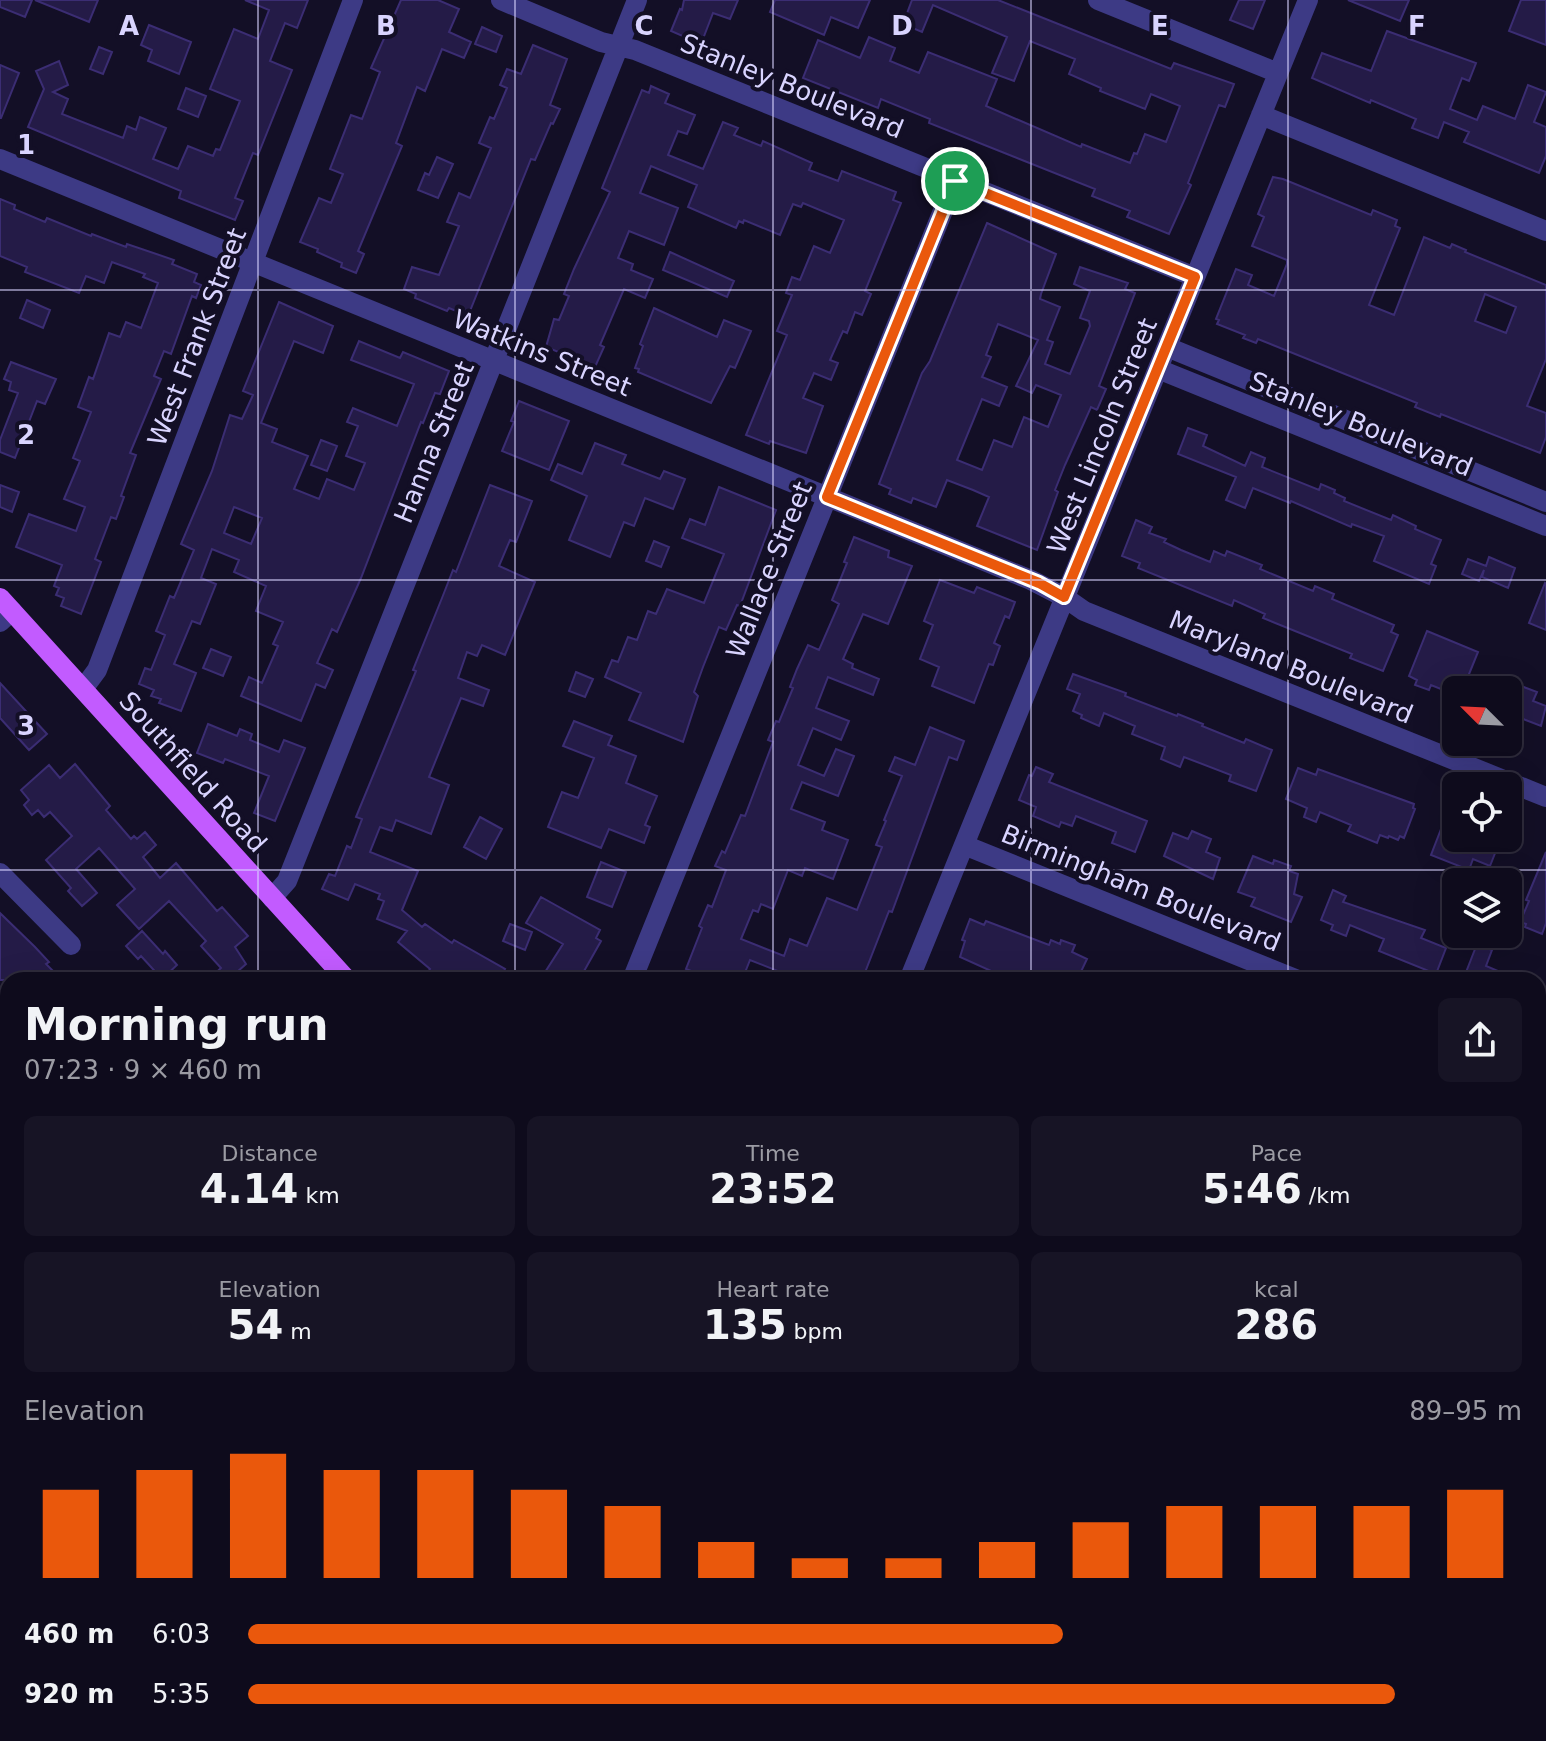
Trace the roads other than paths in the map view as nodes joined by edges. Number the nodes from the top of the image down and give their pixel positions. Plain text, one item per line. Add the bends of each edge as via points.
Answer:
1 (353, 0) edge
2 (501, 0) edge
3 (637, 0) edge
4 (1098, 0) edge
5 (1308, 0) edge
6 (619, 46) junction
7 (1278, 73) junction
8 (1261, 115) junction
9 (0, 159) edge
10 (955, 181) junction
11 (1546, 231) edge
12 (254, 262) junction
13 (1195, 277) junction
14 (1167, 347) junction
15 (494, 361) junction
16 (1158, 369) junction
17 (1477, 474) junction
18 (1469, 495) junction
19 (827, 497) junction
20 (1546, 502) edge
21 (1546, 526) edge
22 (1064, 597) junction
23 (4, 611) edge
24 (83, 689) junction
25 (1546, 797) edge
26 (964, 845) junction
27 (0, 873) edge
28 (272, 898) junction
29 (71, 945) dead end
30 (340, 972) edge
31 (635, 972) edge
32 (912, 972) edge
33 (1278, 972) edge

1 - 12 street, West Frank Street
2 - 6 street, Stanley Boulevard
3 - 6 street, Hanna Street
4 - 7 street
5 - 7 street, West Lincoln Street
6 - 10 street, Stanley Boulevard
6 - 15 street, Hanna Street
7 - 8 street, West Lincoln Street
8 - 11 street
8 - 13 street, West Lincoln Street
9 - 12 street, Watkins Street
10 - 13 street, Stanley Boulevard
10 - 19 street, Wallace Street
12 - 15 street, Watkins Street
12 - 24 street, West Frank Street via 97,670
13 - 14 street, West Lincoln Street
14 - 16 street, West Lincoln Street
14 - 17 street, Stanley Boulevard
15 - 19 street, Watkins Street
15 - 28 street, Hanna Street via 287,881
16 - 18 street, Stanley Boulevard
16 - 22 street, West Lincoln Street
17 - 18 street
17 - 20 street, Stanley Boulevard
18 - 21 street, Stanley Boulevard
19 - 22 street, Watkins Street
19 - 31 street, Wallace Street
22 - 25 street, Maryland Boulevard via 1084,611
22 - 26 street, West Lincoln Street
23 - 24 main road, Southfield Road
24 - 28 main road, Southfield Road
26 - 32 street, West Lincoln Street
26 - 33 street, Birmingham Boulevard
27 - 29 street
28 - 30 main road, Southfield Road

